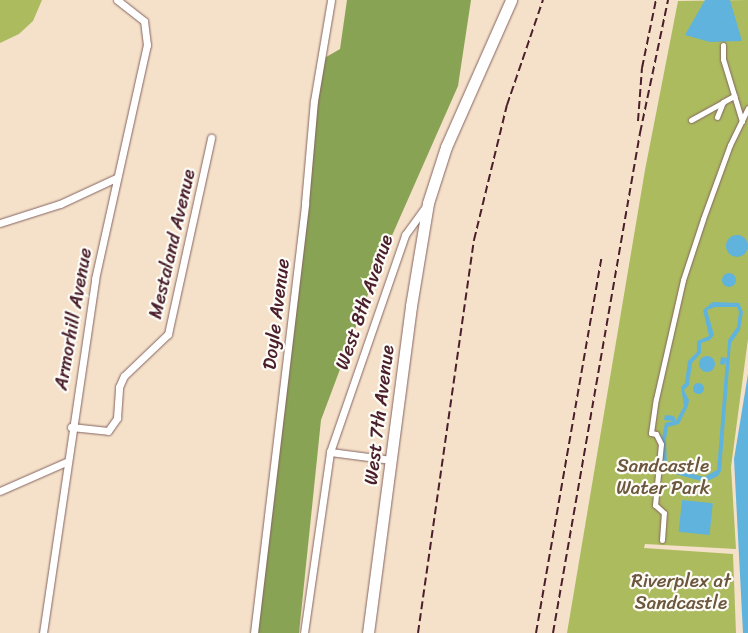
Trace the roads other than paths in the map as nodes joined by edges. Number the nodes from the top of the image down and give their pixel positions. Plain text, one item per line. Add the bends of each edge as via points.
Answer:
1 (118, 0) edge
2 (331, 0) edge
3 (511, 0) edge
4 (723, 45) dead end
5 (734, 96) junction
6 (722, 102) junction
7 (748, 108) edge
8 (717, 117) dead end
9 (691, 120) dead end
10 (742, 121) junction
11 (211, 138) dead end
12 (116, 178) junction
13 (428, 203) junction
14 (0, 223) edge
15 (71, 427) junction
16 (330, 452) junction
17 (391, 460) junction
18 (66, 462) junction
19 (0, 491) edge
20 (662, 540) dead end
21 (43, 633) edge
22 (254, 633) edge
23 (304, 633) edge
24 (368, 633) edge

1 - 12 street, Armorhill Avenue via 140,16 148,33
2 - 22 street, Doyle Avenue via 314,101
3 - 13 main road, West 8th Avenue via 446,147
4 - 5 street via 723,59
5 - 6 street
5 - 10 street
6 - 8 street
6 - 9 street
7 - 10 street
10 - 20 street via 720,172 683,280 656,399 651,433 656,434 661,444 655,505 664,513
11 - 15 street, Mestaland Avenue via 168,334 124,376 119,387 113,426 101,432
12 - 14 street via 60,204
12 - 15 street, Armorhill Avenue via 95,279
13 - 16 street, West 8th Avenue via 405,235
13 - 17 main road, West 7th Avenue
15 - 18 street, Armorhill Avenue
16 - 17 street
16 - 23 street, West 8th Avenue
17 - 24 main road, West 7th Avenue
18 - 19 street
18 - 21 street, Armorhill Avenue

